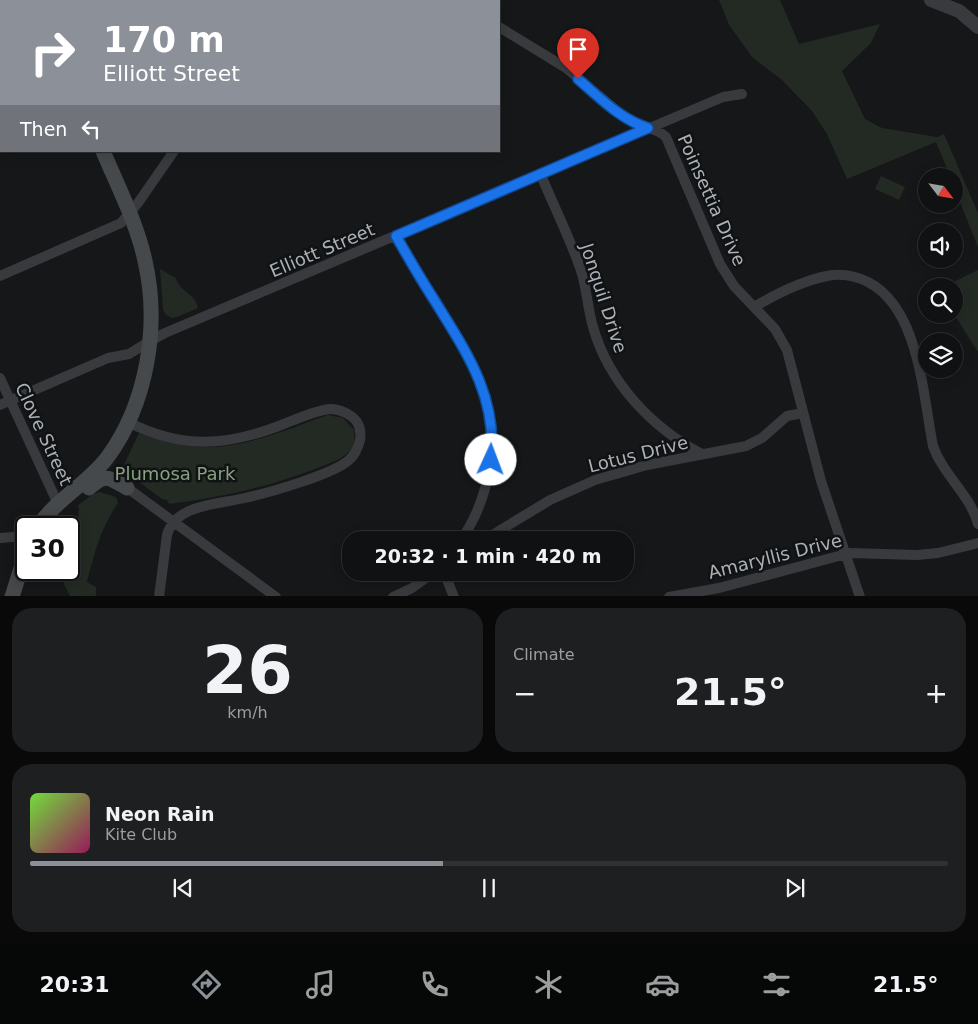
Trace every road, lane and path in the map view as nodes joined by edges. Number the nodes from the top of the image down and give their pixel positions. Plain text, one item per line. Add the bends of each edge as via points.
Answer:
1 (931, 0) edge
2 (978, 27) edge
3 (500, 28) edge
4 (742, 94) dead end
5 (648, 128) junction
6 (103, 152) edge
7 (173, 152) edge
8 (541, 176) junction
9 (130, 214) junction
10 (396, 236) junction
11 (0, 276) edge
12 (754, 307) junction
13 (150, 341) junction
14 (0, 378) edge
15 (10, 400) junction
16 (0, 405) edge
17 (803, 413) junction
18 (128, 422) junction
19 (702, 454) junction
20 (100, 466) junction
21 (127, 488) junction
22 (64, 500) junction
23 (46, 516) edge
24 (173, 522) junction
25 (978, 524) edge
26 (466, 531) edge
27 (499, 531) edge
28 (15, 537) edge
29 (0, 538) edge
30 (978, 543) edge
31 (846, 554) junction
32 (17, 581) edge
33 (422, 581) edge
34 (448, 581) edge
35 (719, 592) edge
36 (12, 596) edge
37 (159, 596) edge
38 (276, 596) edge
39 (393, 596) edge
40 (454, 596) edge
41 (669, 596) edge
42 (860, 596) edge

1 - 2 street via 958,11
3 - 5 street, Poinsettia Drive via 566,68 628,120
4 - 5 street, Elliott Street via 723,97
5 - 8 street, Elliott Street
5 - 12 street, Poinsettia Drive via 666,137 720,264 734,286
6 - 9 main road
7 - 9 street
8 - 10 street, Elliott Street
8 - 19 street, Jonquil Drive via 582,275 593,328 609,367 652,420 673,438
9 - 11 street via 117,225
9 - 13 main road via 148,276
10 - 13 street, Elliott Street
10 - 26 street via 456,333 488,404 492,440 488,474 478,511
12 - 17 street, Poinsettia Drive via 775,329 787,350
12 - 25 street via 828,275 858,278 881,290 898,310 913,344 936,455 970,503
13 - 15 street, Elliott Street via 129,354 108,358
13 - 18 main road
14 - 15 street, Clove Street
15 - 16 street, Elliott Street
15 - 22 street, Clove Street
17 - 19 street, Lotus Drive via 787,416 749,445
17 - 31 street, Poinsettia Drive
18 - 20 main road
18 - 24 street via 162,436 196,442 243,437 330,409 349,415 359,427 356,452 342,465 250,497 194,509
19 - 27 street, Lotus Drive via 594,480 550,500
20 - 21 street
20 - 22 main road
21 - 22 main road via 103,478 84,492
21 - 24 street
22 - 23 main road
24 - 37 street via 166,539
24 - 38 street
28 - 29 street
30 - 31 street, Amaryllis Drive via 917,555
31 - 35 street, Amaryllis Drive
31 - 42 street, Poinsettia Drive
32 - 36 main road
33 - 39 street
34 - 40 street
35 - 41 street, Amaryllis Drive

